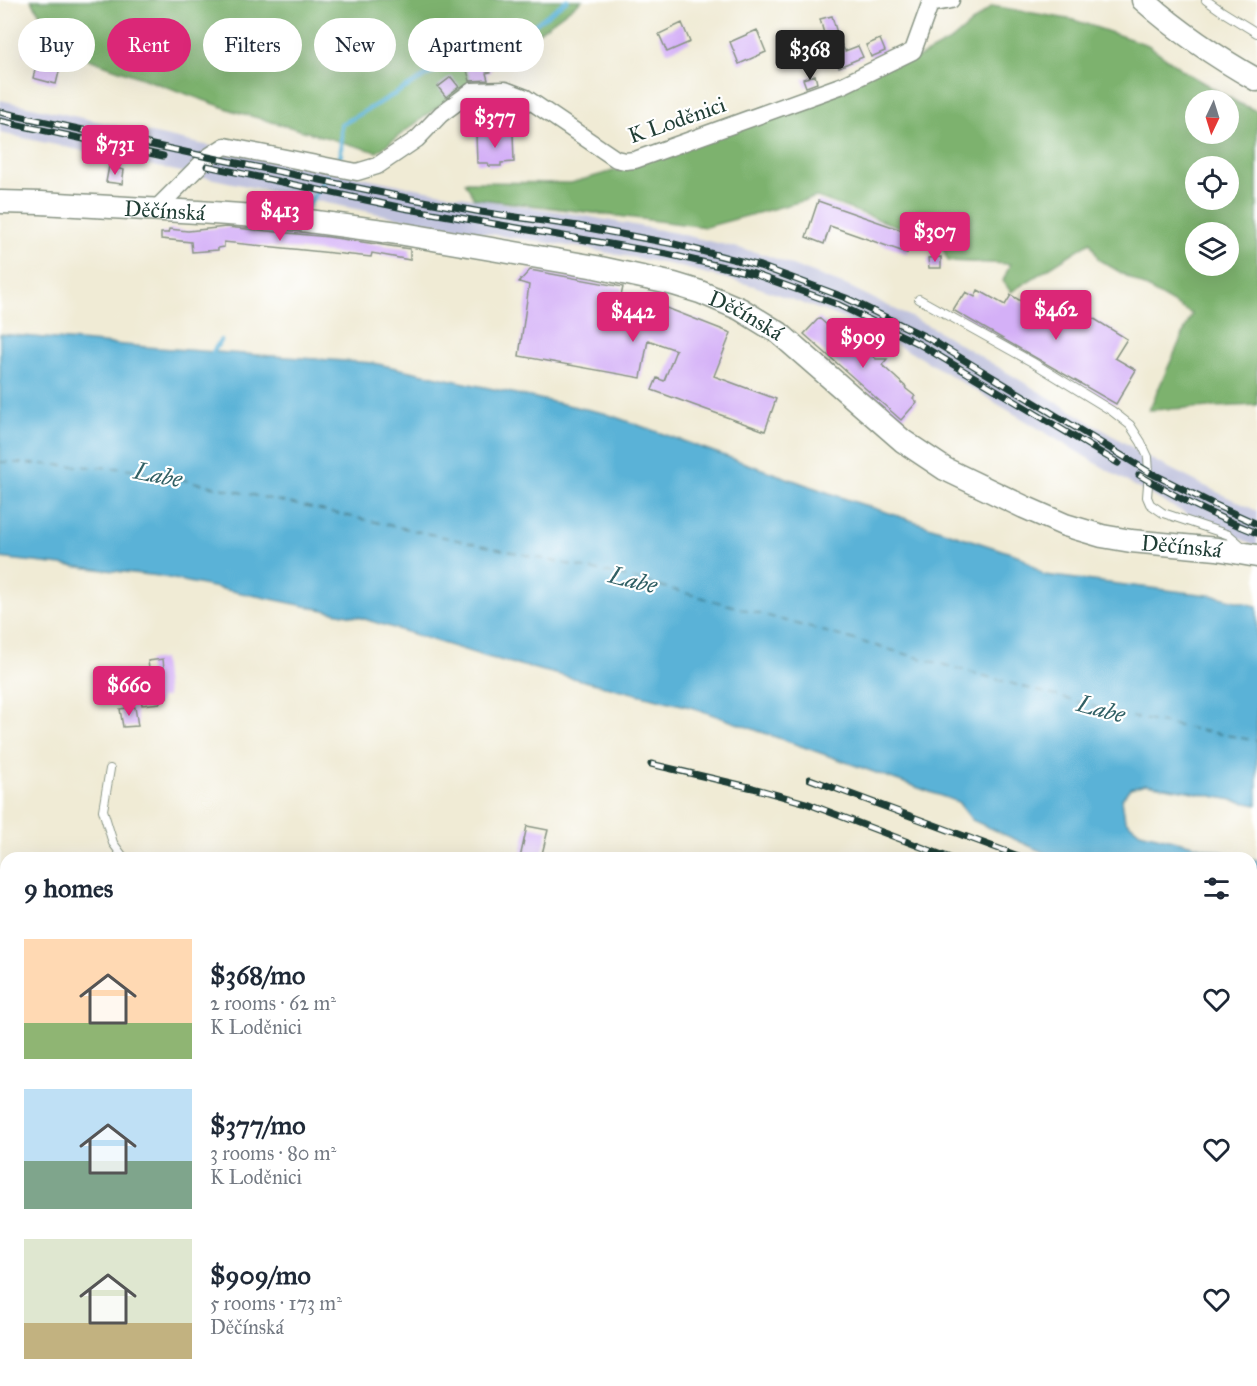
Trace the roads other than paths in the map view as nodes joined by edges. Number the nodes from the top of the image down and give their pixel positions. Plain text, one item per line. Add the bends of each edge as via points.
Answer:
1 (951, 0) edge
2 (1143, 0) edge
3 (1206, 0) edge
4 (1257, 33) edge
5 (1257, 80) edge
6 (0, 202) edge
7 (156, 209) junction
8 (919, 299) dead end
9 (1253, 555) edge
10 (110, 769) dead end
11 (120, 852) edge

1 - 7 street, K Loděnici via 930,4 913,51 843,85 635,160 616,159 526,98 505,90 472,91 441,114 417,139 377,166 357,172 225,146 208,157
2 - 5 main road via 1198,44
3 - 4 lane
6 - 7 main road, Děčínská
7 - 9 main road, Děčínská via 286,218 398,233 674,284 719,299 779,333 911,446 945,469 1024,507 1102,536
8 - 9 lane via 1112,411 1130,425 1148,457 1150,504 1163,513 1229,535
10 - 11 lane via 103,810

